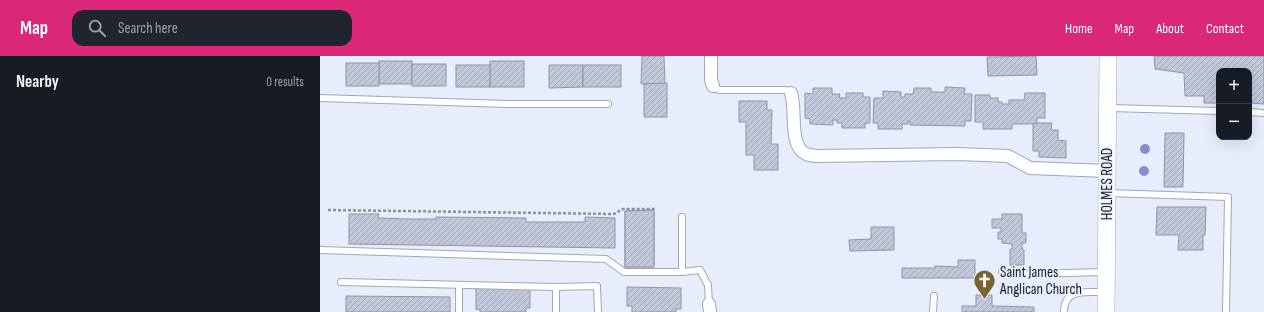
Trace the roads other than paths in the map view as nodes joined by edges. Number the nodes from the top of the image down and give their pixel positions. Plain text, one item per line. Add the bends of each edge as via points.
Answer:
1 (711, 56) edge
2 (1108, 56) edge
3 (713, 86) joint
4 (791, 93) joint
5 (320, 98) edge
6 (608, 104) dead end
7 (1107, 108) junction
8 (1216, 111) edge
9 (1252, 112) edge
10 (1264, 112) edge
11 (1107, 171) junction
12 (1107, 193) junction
13 (682, 217) dead end
14 (320, 250) edge
15 (682, 272) junction
16 (1002, 272) dead end
17 (1106, 272) junction
18 (341, 282) dead end
19 (459, 285) junction
20 (556, 287) junction
21 (1106, 292) junction
22 (934, 296) dead end
23 (710, 308) edge
24 (459, 312) edge
25 (556, 312) edge
26 (598, 312) edge
27 (933, 312) edge
28 (1064, 312) edge
29 (1106, 312) edge
30 (1226, 312) edge

1 - 3 street
2 - 7 main road, HOLMES ROAD
3 - 4 lane via 719,90 786,90
4 - 11 street via 794,101 796,140 805,153 815,156 1008,156 1030,168
5 - 6 lane via 507,104
7 - 8 lane
7 - 11 main road, HOLMES ROAD
9 - 10 lane
11 - 12 main road, HOLMES ROAD
12 - 17 main road, HOLMES ROAD
12 - 30 lane via 1228,197
13 - 15 lane
14 - 15 lane via 606,259 624,272
15 - 23 lane via 700,270 708,285
16 - 17 lane
17 - 21 main road, HOLMES ROAD
18 - 19 lane
19 - 20 lane
19 - 24 lane
20 - 25 lane
20 - 26 lane via 597,286
21 - 28 lane via 1072,294 1065,301
21 - 29 main road, HOLMES ROAD
22 - 27 lane

